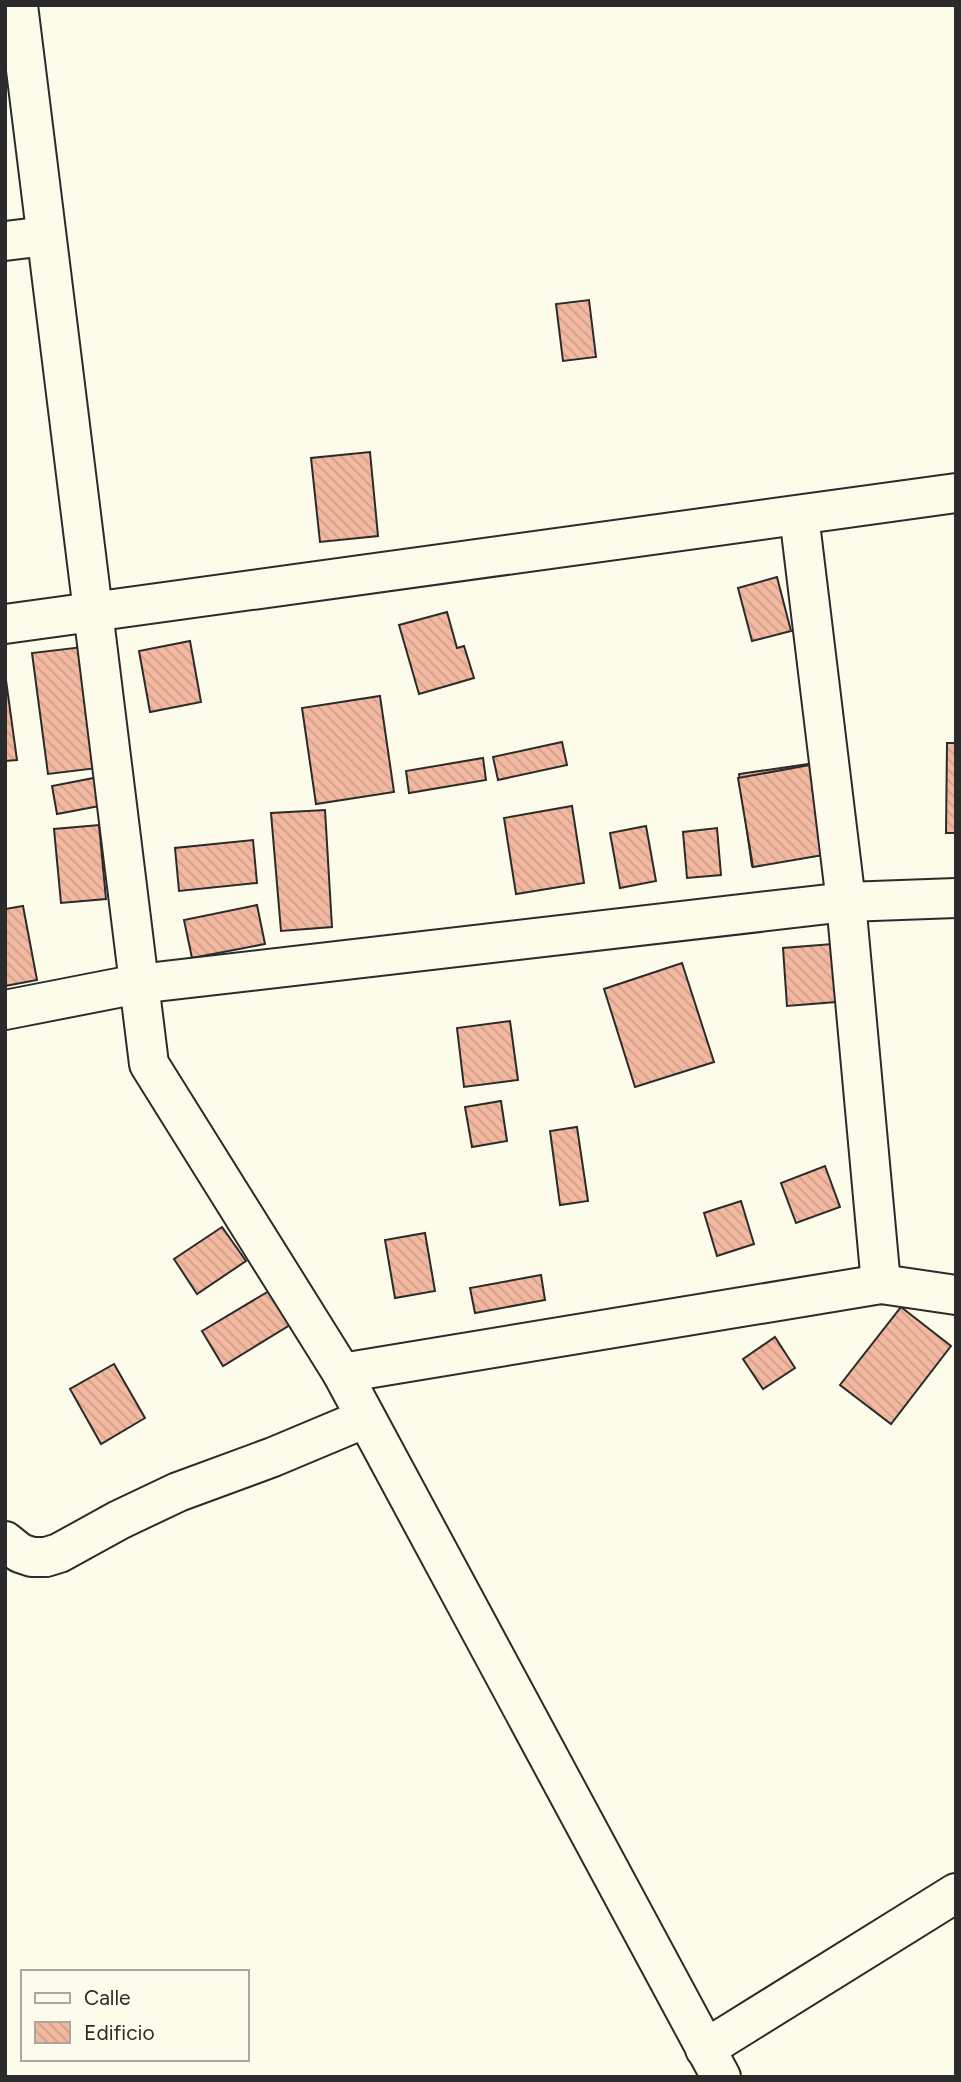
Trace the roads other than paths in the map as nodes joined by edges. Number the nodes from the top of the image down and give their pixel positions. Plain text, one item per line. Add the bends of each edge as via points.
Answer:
1 (18, 5) edge
2 (46, 236) junction
3 (5, 241) edge
4 (956, 493) edge
5 (799, 515) junction
6 (93, 613) junction
7 (5, 624) edge
8 (956, 898) edge
9 (846, 902) junction
10 (138, 984) junction
11 (5, 1010) edge
12 (881, 1284) junction
13 (956, 1295) edge
14 (342, 1373) junction
15 (366, 1418) junction
16 (5, 1541) edge
17 (956, 1893) edge
18 (713, 2063) edge

1 - 2 street
2 - 3 street
2 - 6 street
4 - 5 street
5 - 6 street
5 - 9 street
6 - 7 street
6 - 10 street
8 - 9 street
9 - 10 street
9 - 12 street
10 - 11 street
10 - 14 street via 149,1064
12 - 13 street
12 - 14 street
14 - 15 street
15 - 16 street via 178,1492 59,1553 32,1557
15 - 18 street
17 - 18 street

